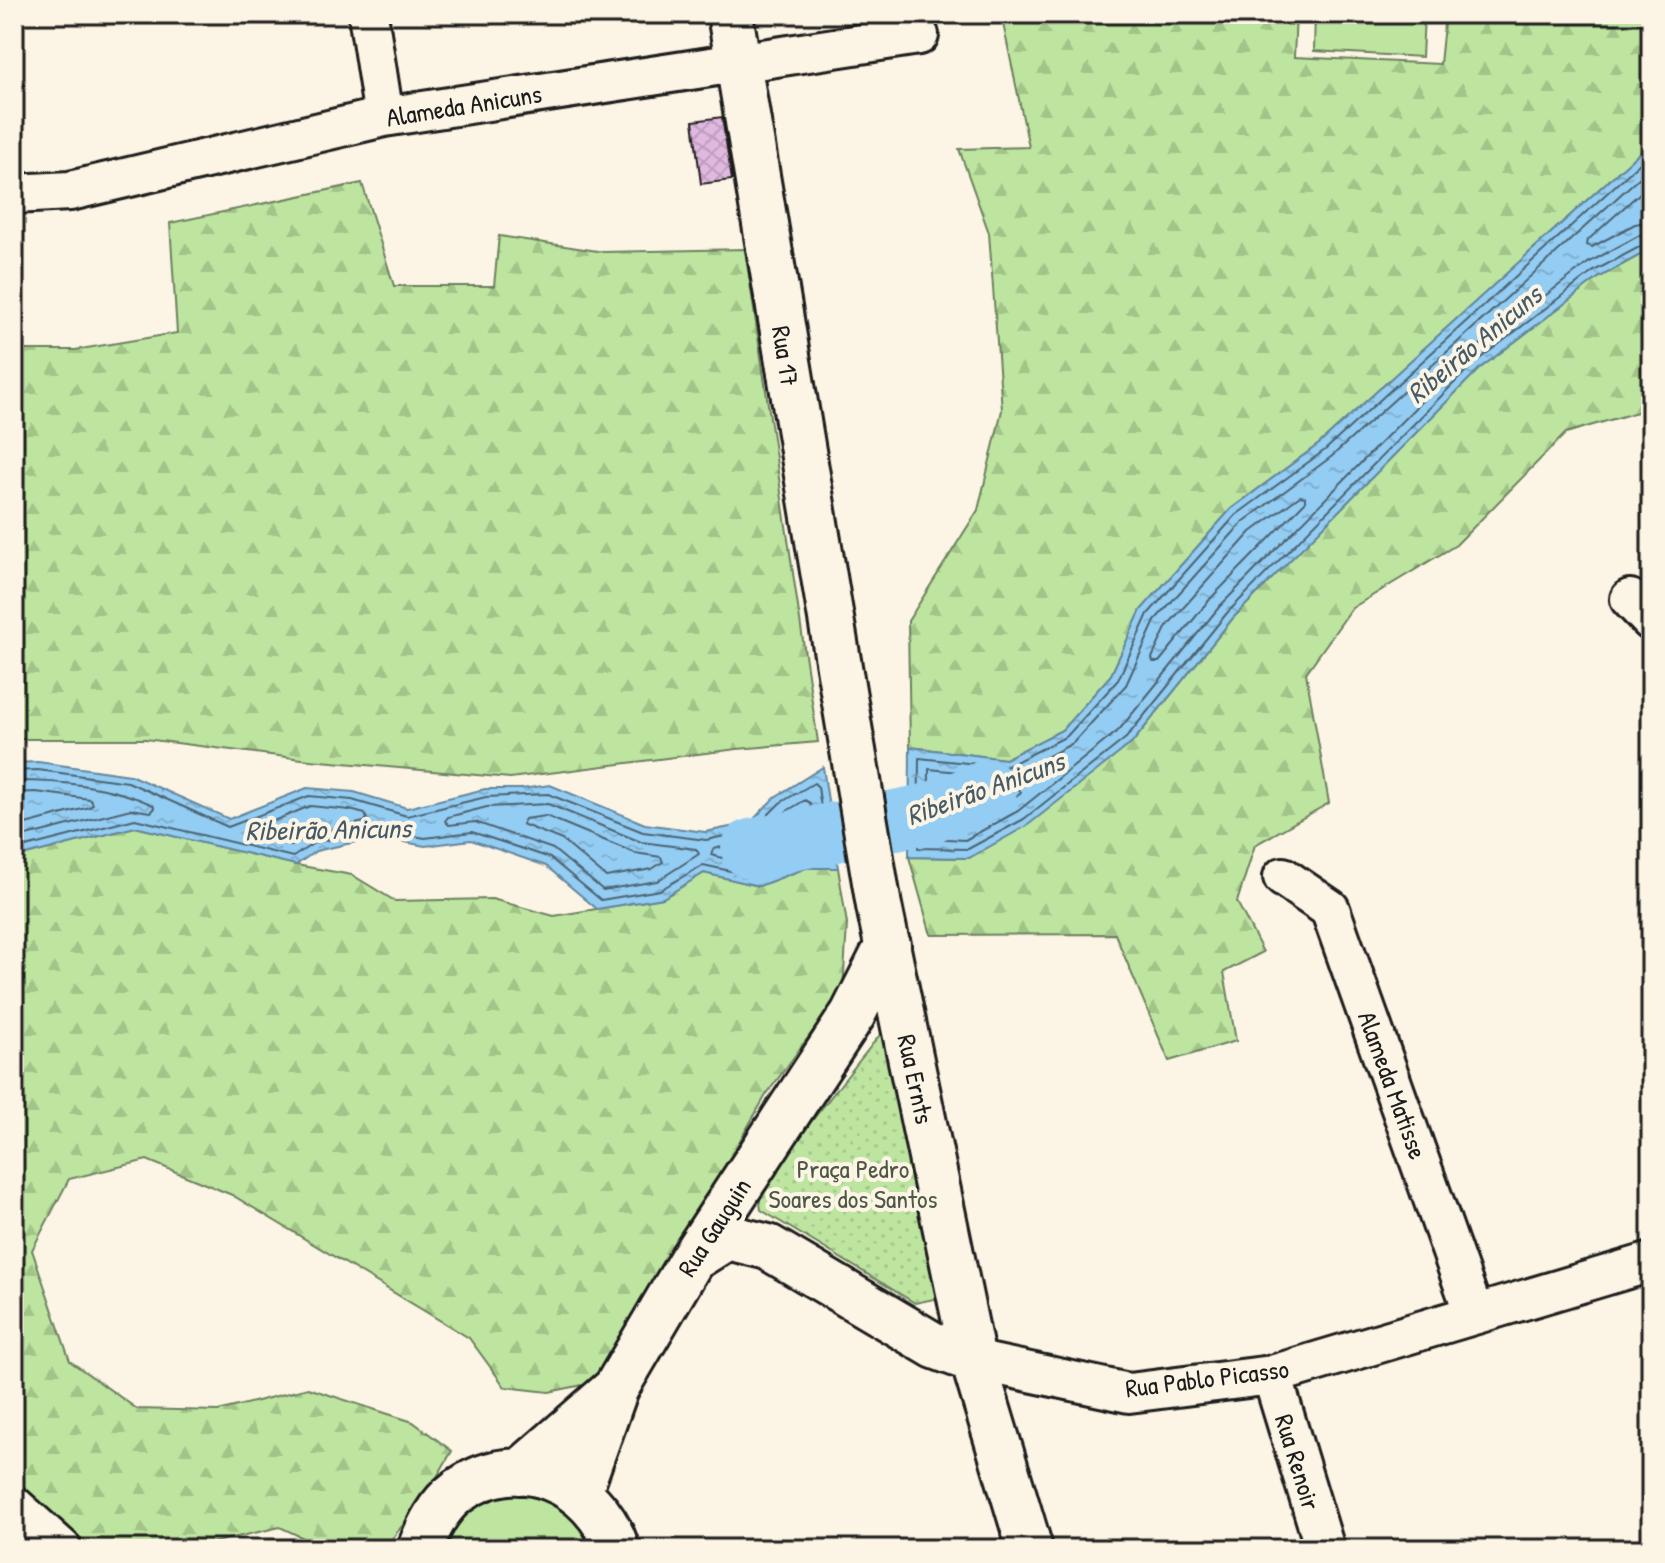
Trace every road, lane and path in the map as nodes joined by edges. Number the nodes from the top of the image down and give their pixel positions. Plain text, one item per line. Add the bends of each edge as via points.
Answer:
1 (368, 14) edge
2 (730, 14) edge
3 (919, 35) dead end
4 (738, 62) junction
5 (384, 117) junction
6 (14, 194) edge
7 (843, 698) joint
8 (1283, 877) dead end
9 (884, 926) junction
10 (692, 1259) junction
11 (1651, 1262) edge
12 (1474, 1314) junction
13 (973, 1360) junction
14 (1272, 1375) junction
15 (616, 1388) junction
16 (520, 1472) junction
17 (579, 1492) junction
18 (14, 1506) edge
19 (62, 1549) edge
20 (420, 1549) edge
21 (617, 1549) edge
22 (1030, 1549) edge
23 (1325, 1549) edge

1 - 5 street
2 - 4 street, Rua 17
3 - 4 street, Alameda Anicuns
4 - 5 street, Alameda Anicuns
4 - 7 street, Rua 17
5 - 6 street, Alameda Anicuns via 70,191
7 - 9 street, Rua Ernts
8 - 12 street, Alameda Matisse via 1330,909
9 - 10 street, Rua Gauguin via 853,1014
9 - 13 street, Rua Ernts
10 - 13 street, Rua Pablo Picasso via 727,1237 768,1247 935,1346
10 - 15 street, Rua Gauguin
11 - 12 street, Rua Pablo Picasso
12 - 14 street, Rua Pablo Picasso
13 - 14 street, Rua Pablo Picasso via 1129,1393
13 - 22 street, Rua Ernts
14 - 23 street, Rua Renoir
15 - 16 street, Rua Gauguin
15 - 17 street, Rua Gauguin
16 - 17 street via 551,1477
16 - 20 street via 487,1477 457,1493 434,1518
17 - 21 street via 611,1530
18 - 19 street

